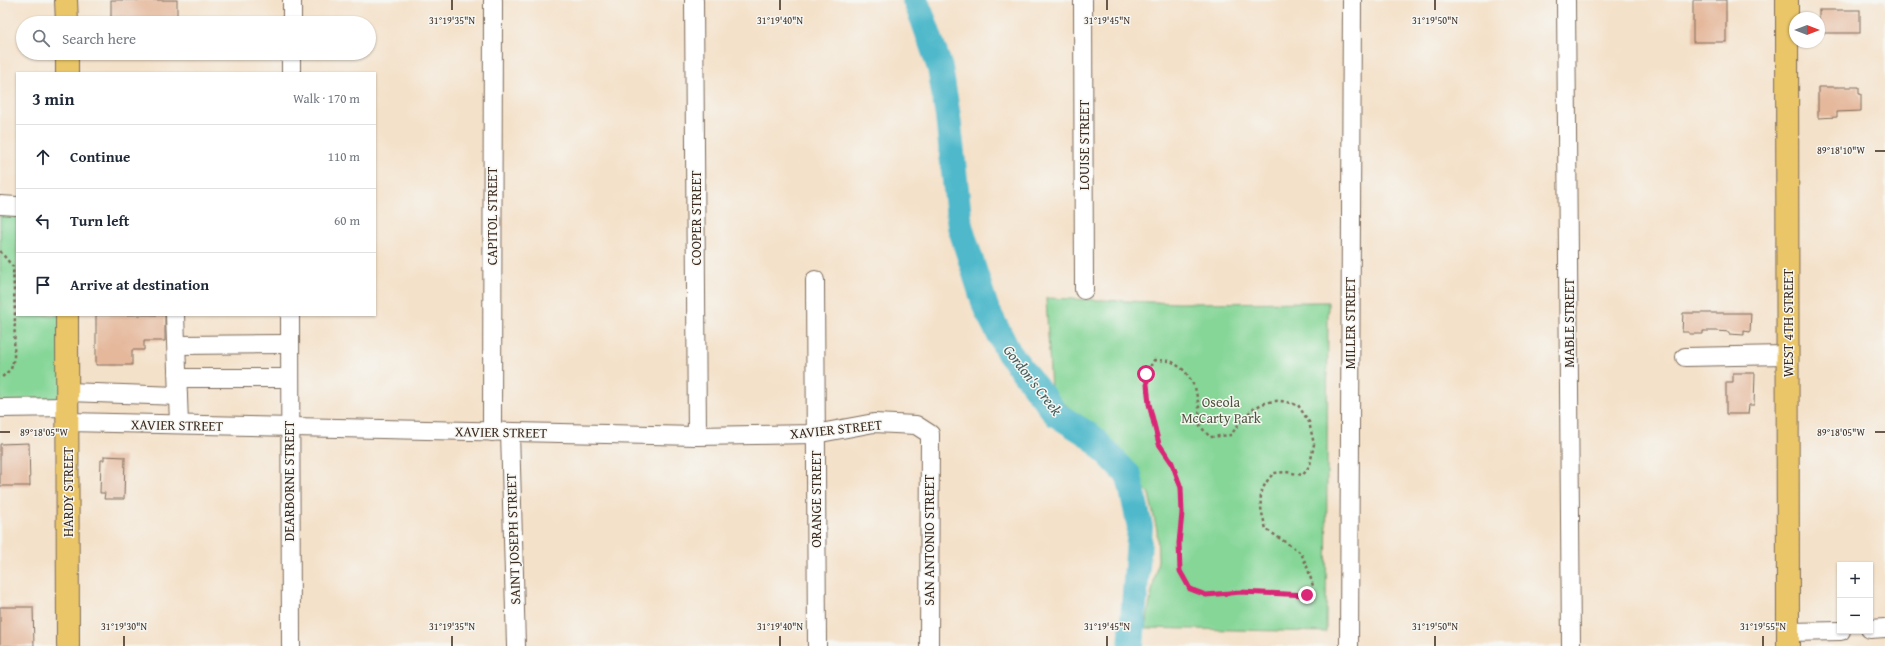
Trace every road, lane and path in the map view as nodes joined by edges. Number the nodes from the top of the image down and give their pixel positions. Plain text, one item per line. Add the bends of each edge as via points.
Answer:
1 (66, 0) edge
2 (292, 0) edge
3 (492, 0) edge
4 (694, 0) edge
5 (1083, 0) edge
6 (1352, 0) edge
7 (1566, 0) edge
8 (1787, 0) edge
9 (66, 16) edge
10 (292, 16) edge
11 (67, 60) edge
12 (291, 60) edge
13 (67, 72) edge
14 (291, 72) edge
15 (0, 206) edge
16 (16, 206) edge
17 (0, 251) edge
18 (815, 280) dead end
19 (1084, 290) dead end
20 (67, 316) edge
21 (175, 316) edge
22 (290, 316) edge
23 (177, 344) junction
24 (290, 344) junction
25 (1788, 355) junction
26 (1685, 357) dead end
27 (178, 378) junction
28 (289, 378) junction
29 (0, 379) edge
30 (178, 396) junction
31 (68, 407) junction
32 (0, 408) edge
33 (179, 424) junction
34 (289, 428) junction
35 (492, 432) junction
36 (510, 432) junction
37 (815, 434) junction
38 (930, 434) joint
39 (697, 436) junction
40 (1261, 490) joint
41 (1885, 628) edge
42 (1873, 629) edge
43 (1837, 632) edge
44 (1788, 639) edge
45 (68, 646) edge
46 (291, 646) edge
47 (516, 646) edge
48 (816, 646) edge
49 (929, 646) edge
50 (1349, 646) edge
51 (1571, 646) edge

1 - 9 main road
2 - 10 street
3 - 35 street, CAPITOL STREET
4 - 39 street, COOPER STREET
5 - 19 street, LOUISE STREET
6 - 50 street, MILLER STREET
7 - 51 street, MABLE STREET
8 - 25 main road, WEST 4TH STREET
11 - 13 main road
12 - 14 street
15 - 16 street
17 - 29 path via 13,267 15,313 14,358 11,369
18 - 37 street, ORANGE STREET
20 - 31 main road, HARDY STREET
21 - 23 street
22 - 24 street, DEARBORNE STREET
23 - 24 street
23 - 27 street
24 - 28 street, DEARBORNE STREET
25 - 26 street
25 - 44 main road, WEST 4TH STREET
27 - 28 street
27 - 30 street
28 - 34 street, DEARBORNE STREET
30 - 31 street
30 - 33 street
31 - 32 street
31 - 33 street, XAVIER STREET
31 - 45 main road, HARDY STREET
33 - 34 street, XAVIER STREET
34 - 35 street, XAVIER STREET
34 - 46 street, DEARBORNE STREET
35 - 36 street, XAVIER STREET
36 - 39 street, XAVIER STREET
36 - 47 street, SAINT JOSEPH STREET
37 - 38 street, XAVIER STREET via 874,423 916,425
37 - 39 street, XAVIER STREET
37 - 48 street, ORANGE STREET
38 - 49 street, SAN ANTONIO STREET
40 - 40 path via 1260,506 1266,529 1301,553 1313,586 1307,595 1241,592 1206,595 1190,589 1180,571 1181,488 1172,463 1159,444 1149,404 1146,374 1154,360 1171,361 1185,371 1195,387 1200,426 1210,437 1231,435 1241,420 1259,404 1277,401 1298,406 1309,422 1314,444 1310,465 1303,475 1274,473 1266,480
41 - 42 street
43 - 44 street

